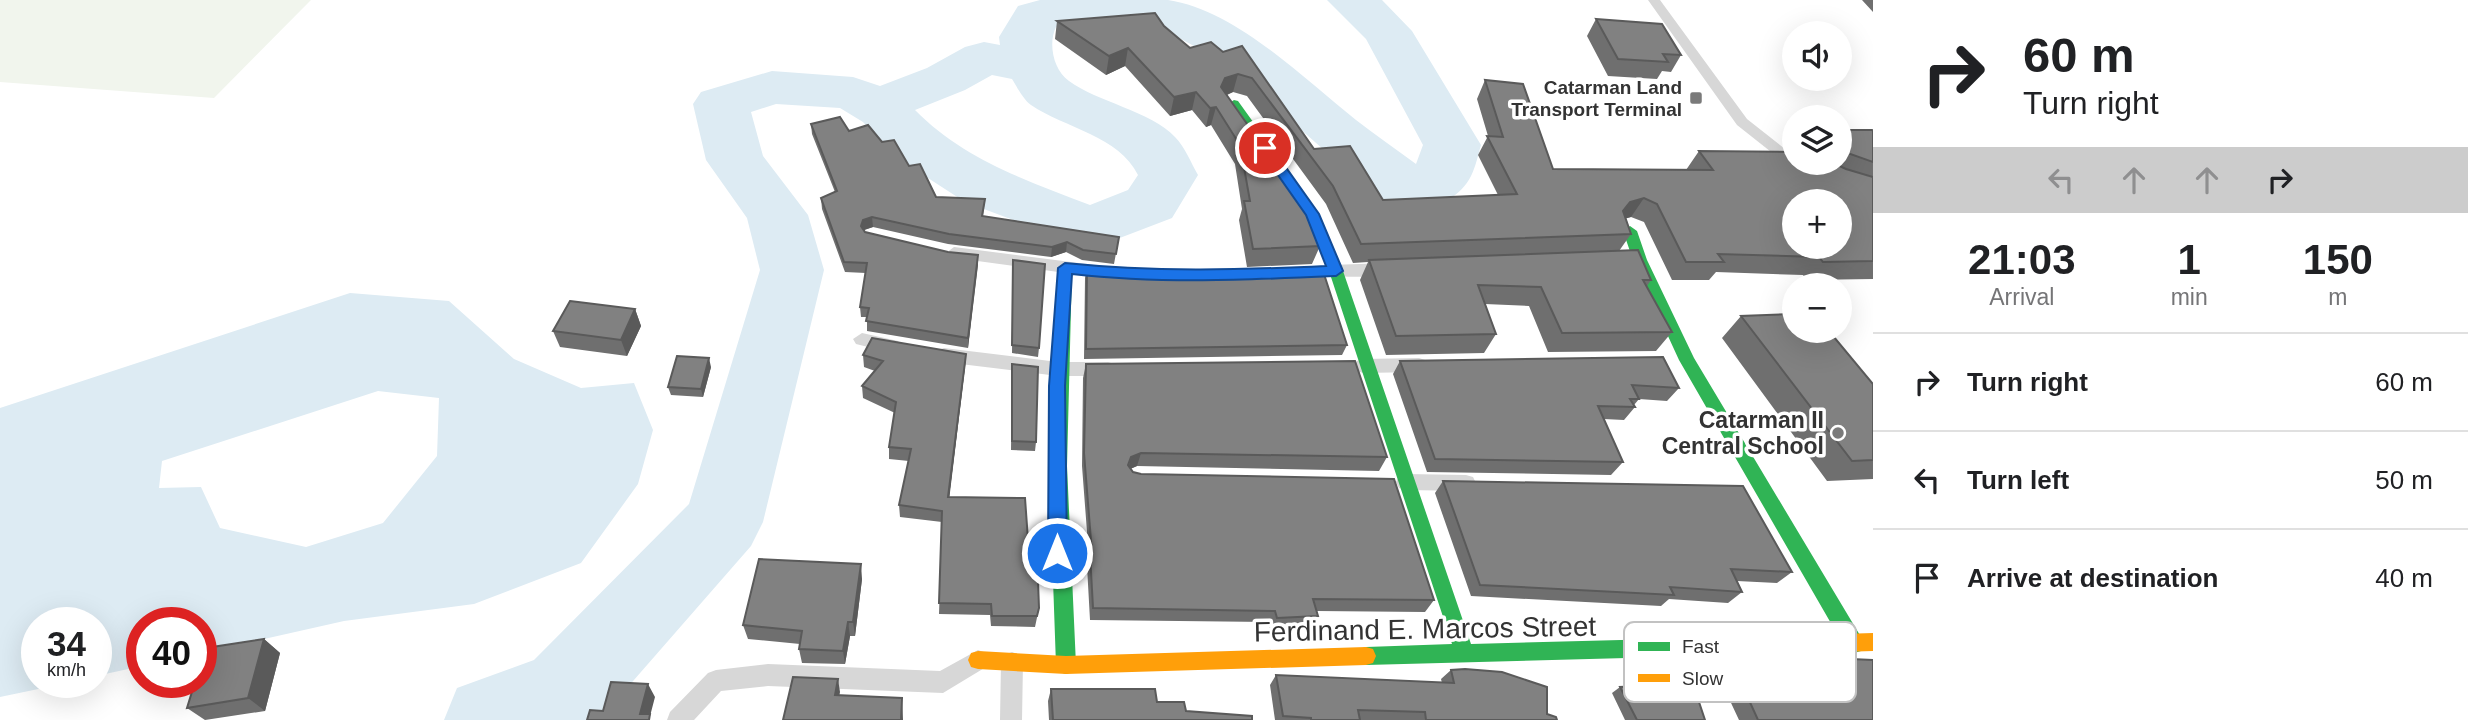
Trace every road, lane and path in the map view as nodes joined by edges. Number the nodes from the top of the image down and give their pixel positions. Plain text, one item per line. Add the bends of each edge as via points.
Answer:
1 (1654, 0) edge
2 (1234, 104) edge
3 (1782, 154) edge
4 (1630, 232) edge
5 (936, 250) edge
6 (1065, 268) junction
7 (1398, 268) edge
8 (1336, 271) junction
9 (1310, 272) edge
10 (1123, 274) edge
11 (862, 339) dead end
12 (1438, 365) edge
13 (1341, 366) edge
14 (1368, 366) junction
15 (1058, 369) junction
16 (1125, 369) edge
17 (1380, 481) edge
18 (1407, 482) junction
19 (1489, 483) edge
20 (1735, 488) edge
21 (1763, 488) junction
22 (1841, 622) edge
23 (1624, 651) edge
24 (1465, 655) junction
25 (978, 660) joint
26 (1012, 662) junction
27 (1066, 665) junction
28 (678, 720) edge
29 (1011, 720) edge

1 - 3 lane via 1742,122
2 - 8 street via 1312,214
4 - 21 street via 1633,260 1680,360
5 - 6 lane
6 - 10 lane
6 - 15 street
7 - 8 lane
8 - 9 lane
8 - 14 street
11 - 15 lane
12 - 14 lane
13 - 14 lane
14 - 18 street
15 - 16 lane
15 - 27 street via 1057,553
17 - 18 lane
18 - 19 lane
18 - 24 street
20 - 21 lane
21 - 22 street
23 - 24 street, Ferdinand E. Marcos Street
24 - 27 street, Ferdinand E. Marcos Street
25 - 26 street, Ferdinand E. Marcos Street
25 - 28 lane via 943,682 768,675 716,681
26 - 27 street, Ferdinand E. Marcos Street
26 - 29 lane

